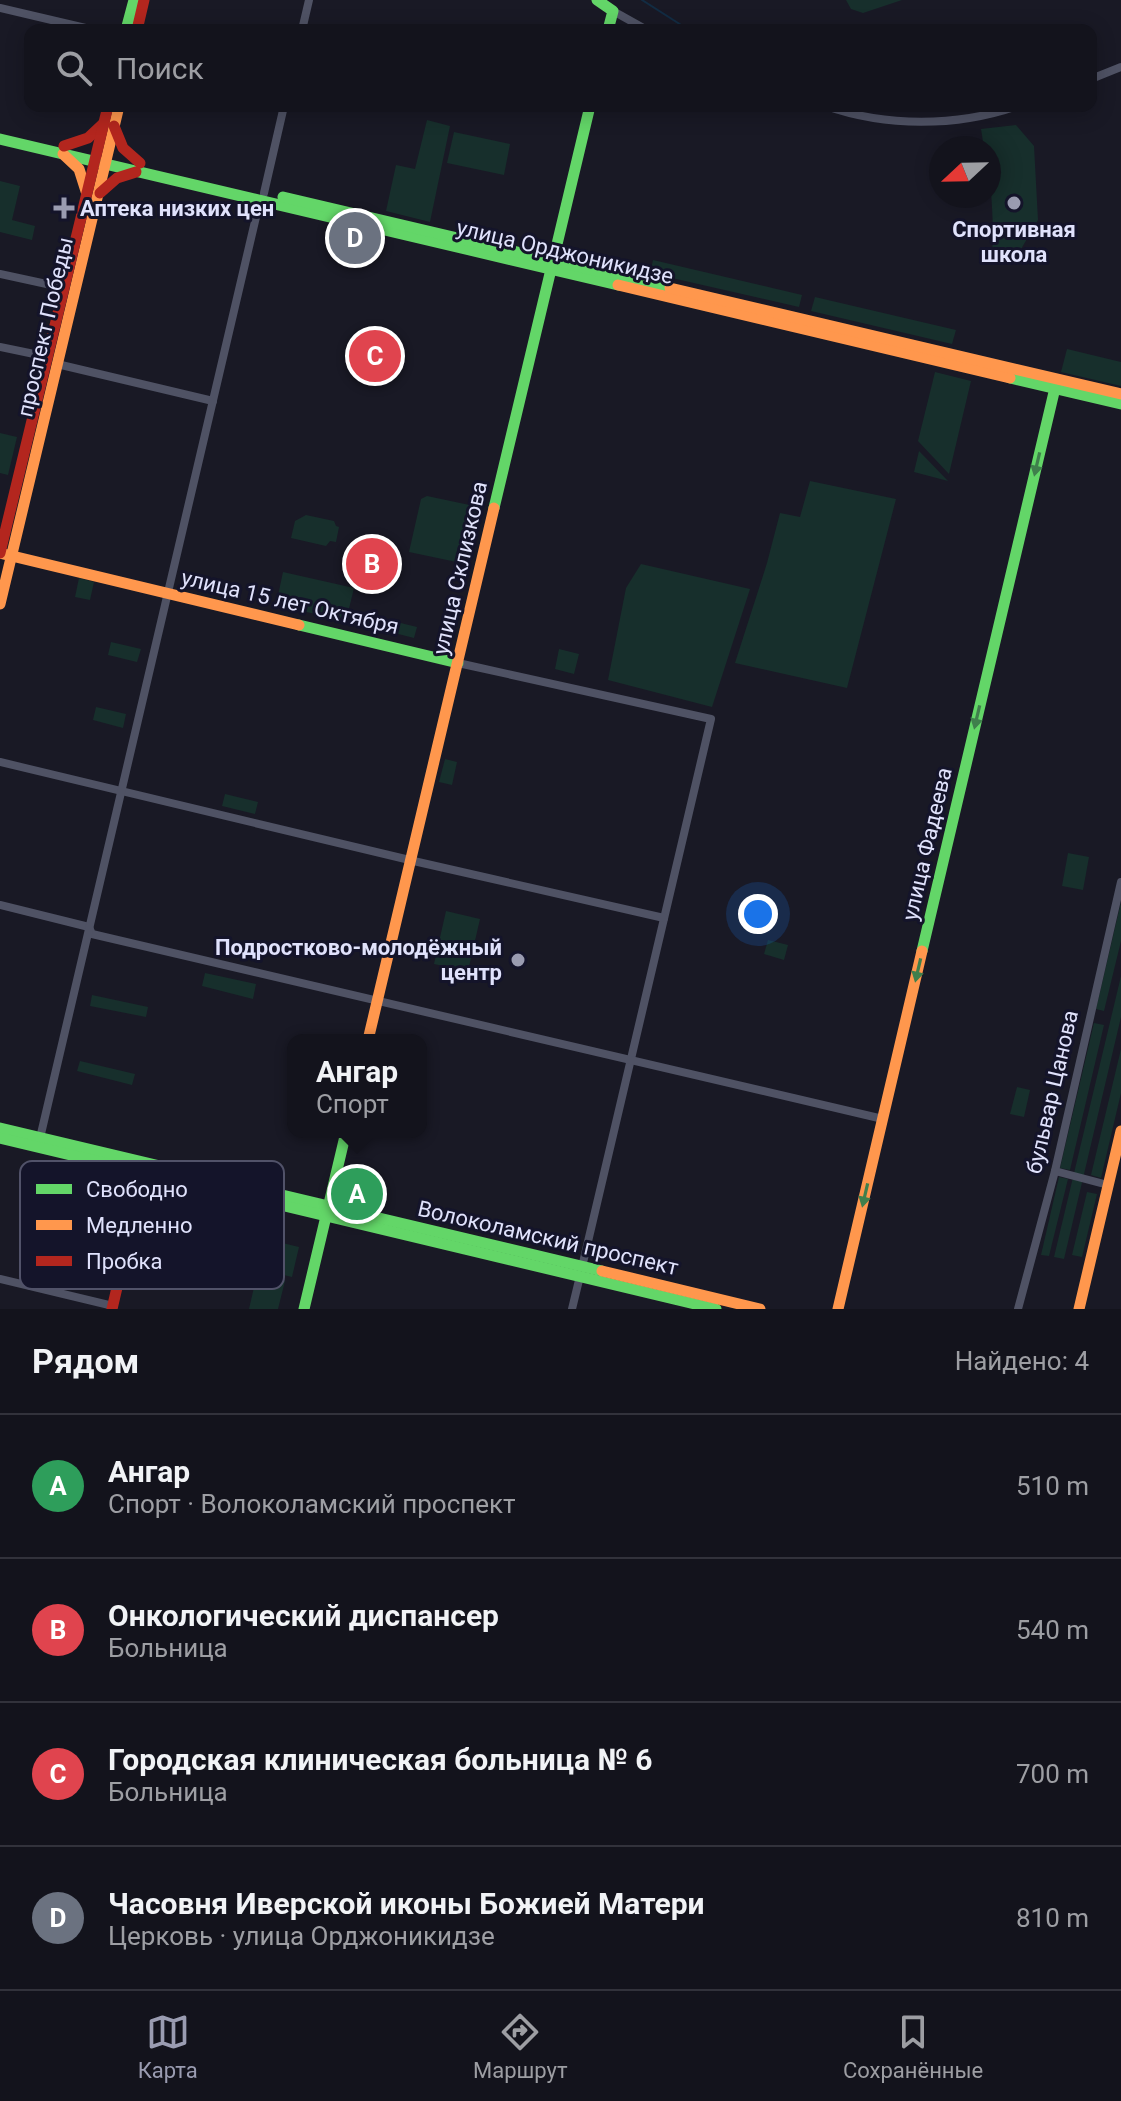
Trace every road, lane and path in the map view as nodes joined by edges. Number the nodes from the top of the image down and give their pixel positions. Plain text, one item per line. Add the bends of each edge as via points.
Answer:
1 (134, 0) edge
2 (144, 0) edge
3 (309, 0) edge
4 (597, 0) edge
5 (0, 8) edge
6 (613, 11) junction
7 (68, 24) edge
8 (128, 24) edge
9 (138, 24) edge
10 (303, 24) edge
11 (610, 24) edge
12 (636, 24) edge
13 (1121, 67) edge
14 (1097, 77) edge
15 (109, 112) edge
16 (116, 112) edge
17 (283, 112) edge
18 (589, 112) edge
19 (843, 112) edge
20 (995, 112) edge
21 (110, 124) junction
22 (0, 131) edge
23 (0, 139) edge
24 (64, 150) junction
25 (101, 158) junction
26 (139, 167) junction
27 (92, 196) junction
28 (262, 196) junction
29 (552, 265) junction
30 (0, 274) edge
31 (65, 288) junction
32 (0, 347) edge
33 (946, 353) junction
34 (934, 360) junction
35 (52, 362) junction
36 (1055, 388) junction
37 (1121, 394) edge
38 (213, 401) junction
39 (1121, 404) edge
40 (4, 554) edge
41 (167, 593) junction
42 (0, 604) edge
43 (458, 663) junction
44 (0, 762) edge
45 (121, 791) junction
46 (411, 860) junction
47 (1121, 882) edge
48 (0, 905) edge
49 (664, 918) junction
50 (89, 927) junction
51 (377, 1002) junction
52 (369, 1034) edge
53 (631, 1061) junction
54 (883, 1119) junction
55 (0, 1128) edge
56 (1121, 1131) edge
57 (0, 1138) edge
58 (40, 1138) junction
59 (345, 1138) edge
60 (97, 1161) edge
61 (131, 1161) edge
62 (1055, 1171) junction
63 (1108, 1185) junction
64 (284, 1200) edge
65 (284, 1202) edge
66 (328, 1211) junction
67 (581, 1272) junction
68 (0, 1279) edge
69 (20, 1284) edge
70 (39, 1289) edge
71 (112, 1308) edge
72 (304, 1309) edge
73 (572, 1309) edge
74 (716, 1309) edge
75 (760, 1309) edge
76 (838, 1309) edge
77 (1018, 1309) edge
78 (1079, 1309) edge

1 - 8 main road
2 - 9 main road
3 - 10 street
4 - 6 main road
5 - 7 street
6 - 11 main road
6 - 12 street
13 - 14 street
15 - 21 main road, проспект Победы
16 - 21 main road, проспект Победы
17 - 28 street
18 - 29 main road, улица Склизкова
19 - 20 street via 934,122
21 - 24 main road
21 - 25 main road, проспект Победы
21 - 26 main road
22 - 24 main road, улица Орджоникидзе
23 - 24 main road, улица Орджоникидзе
24 - 25 main road, улица Орджоникидзе
24 - 27 main road
25 - 26 main road, улица Орджоникидзе
25 - 27 main road, проспект Победы
26 - 27 main road
26 - 28 main road, улица Орджоникидзе
27 - 31 main road, проспект Победы
27 - 35 main road, проспект Победы
28 - 29 main road, улица Орджоникидзе
28 - 38 street
29 - 33 main road, улица Орджоникидзе
29 - 34 main road, улица Орджоникидзе
29 - 43 main road, улица Склизкова
30 - 31 street
31 - 35 main road, проспект Победы
32 - 35 street
33 - 34 main road
33 - 37 main road, улица Орджоникидзе
34 - 36 main road, улица Орджоникидзе
35 - 38 street
35 - 40 main road, проспект Победы
36 - 39 main road, улица Орджоникидзе
36 -> 54 main road, улица Фадеева
38 - 41 street
40 - 41 main road, улица 15 лет Октября
40 - 42 main road, проспект Победы
41 - 43 main road, улица 15 лет Октября
41 - 45 street
43 - 46 main road, улица Склизкова
43 - 49 street, улица 15 лет Октября via 711,719
44 - 45 street
45 - 46 street
45 - 50 street
46 - 49 street
46 - 51 main road, улица Склизкова
47 - 62 street, бульвар Цанова
48 - 50 street
49 - 53 street
50 - 51 street via 92,934
50 - 58 street
51 - 52 main road, улица Склизкова
51 - 53 street
53 - 54 street
53 - 67 street
54 -> 76 main road, улица Фадеева
55 - 58 main road, Волоколамский проспект
56 - 63 main road
57 - 60 main road, Волоколамский проспект
58 - 61 main road, Волоколамский проспект
59 - 66 main road
62 - 63 street
62 - 77 street, бульвар Цанова
63 - 78 main road
64 - 66 main road, Волоколамский проспект
65 - 66 main road, Волоколамский проспект
66 - 67 main road, Волоколамский проспект
66 - 72 main road
67 - 73 street
67 - 74 main road, Волоколамский проспект
67 - 75 main road, Волоколамский проспект
68 - 69 street
70 - 71 street

